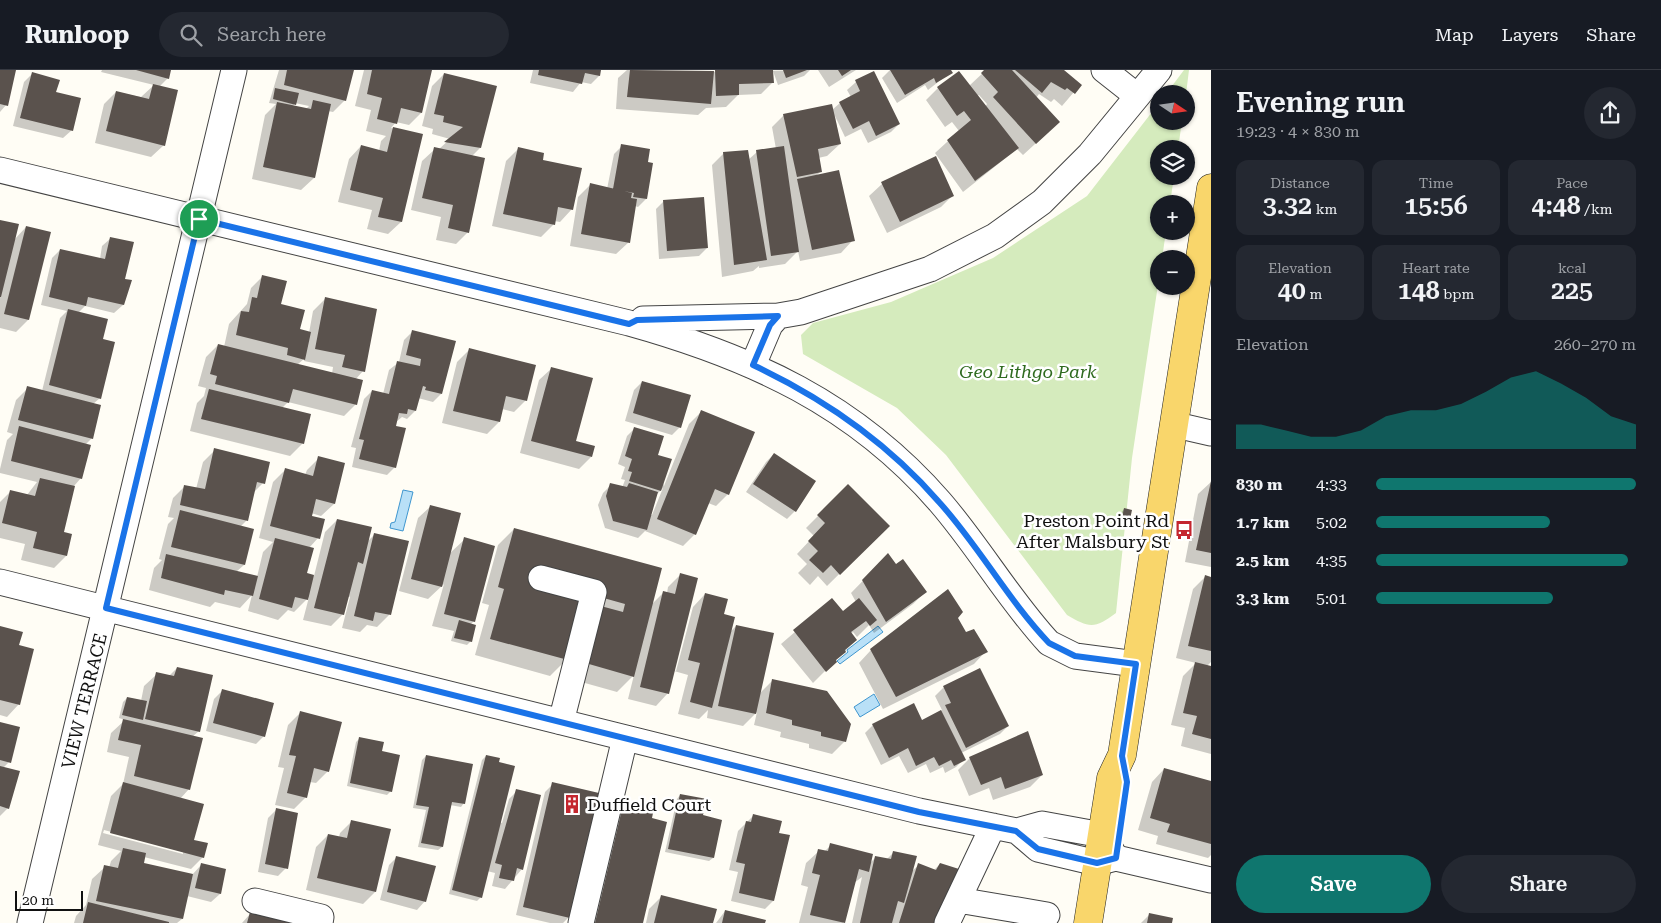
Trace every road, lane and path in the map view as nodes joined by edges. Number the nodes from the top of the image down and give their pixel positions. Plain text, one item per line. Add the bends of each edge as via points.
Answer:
1 (234, 70) edge
2 (1104, 70) edge
3 (1159, 70) edge
4 (1137, 96) junction
5 (0, 170) edge
6 (1211, 188) edge
7 (199, 219) junction
8 (778, 316) junction
9 (629, 324) junction
10 (753, 365) junction
11 (1176, 425) junction
12 (1211, 433) edge
13 (541, 578) dead end
14 (0, 582) edge
15 (106, 608) junction
16 (1136, 664) junction
17 (561, 722) junction
18 (625, 738) junction
19 (1122, 756) junction
20 (1005, 829) junction
21 (1102, 835) junction
22 (1118, 861) junction
23 (1211, 880) edge
24 (958, 900) junction
25 (254, 901) dead end
26 (1047, 914) dead end
27 (30, 923) edge
28 (320, 923) edge
29 (581, 923) edge
30 (947, 923) edge
31 (1088, 923) edge
32 (1106, 923) edge

1 - 7 street, VIEW TERRACE
2 - 4 street
3 - 4 street
4 - 8 street via 1090,154 1042,202 995,236 930,269 801,312
5 - 7 street
6 - 11 main road
7 - 9 street
7 - 15 street, VIEW TERRACE
8 - 9 street via 637,320
8 - 10 street via 770,325
9 - 10 street via 702,345
10 - 16 street via 786,380 880,444 940,502 1049,643 1075,656
11 - 12 street
11 - 16 main road
13 - 17 street via 594,592
14 - 15 street
15 - 17 street
15 - 27 street, VIEW TERRACE
16 - 19 main road
17 - 18 street
18 - 20 street via 919,812
18 - 29 street
19 - 21 main road via 1111,778
19 - 22 main road via 1127,782
20 - 21 street via 1042,824
20 - 22 street via 1038,849
20 - 24 street
21 - 22 main road
22 - 23 street
22 - 31 main road
22 - 32 main road
24 - 26 street
24 - 30 street
25 - 28 street via 321,917

